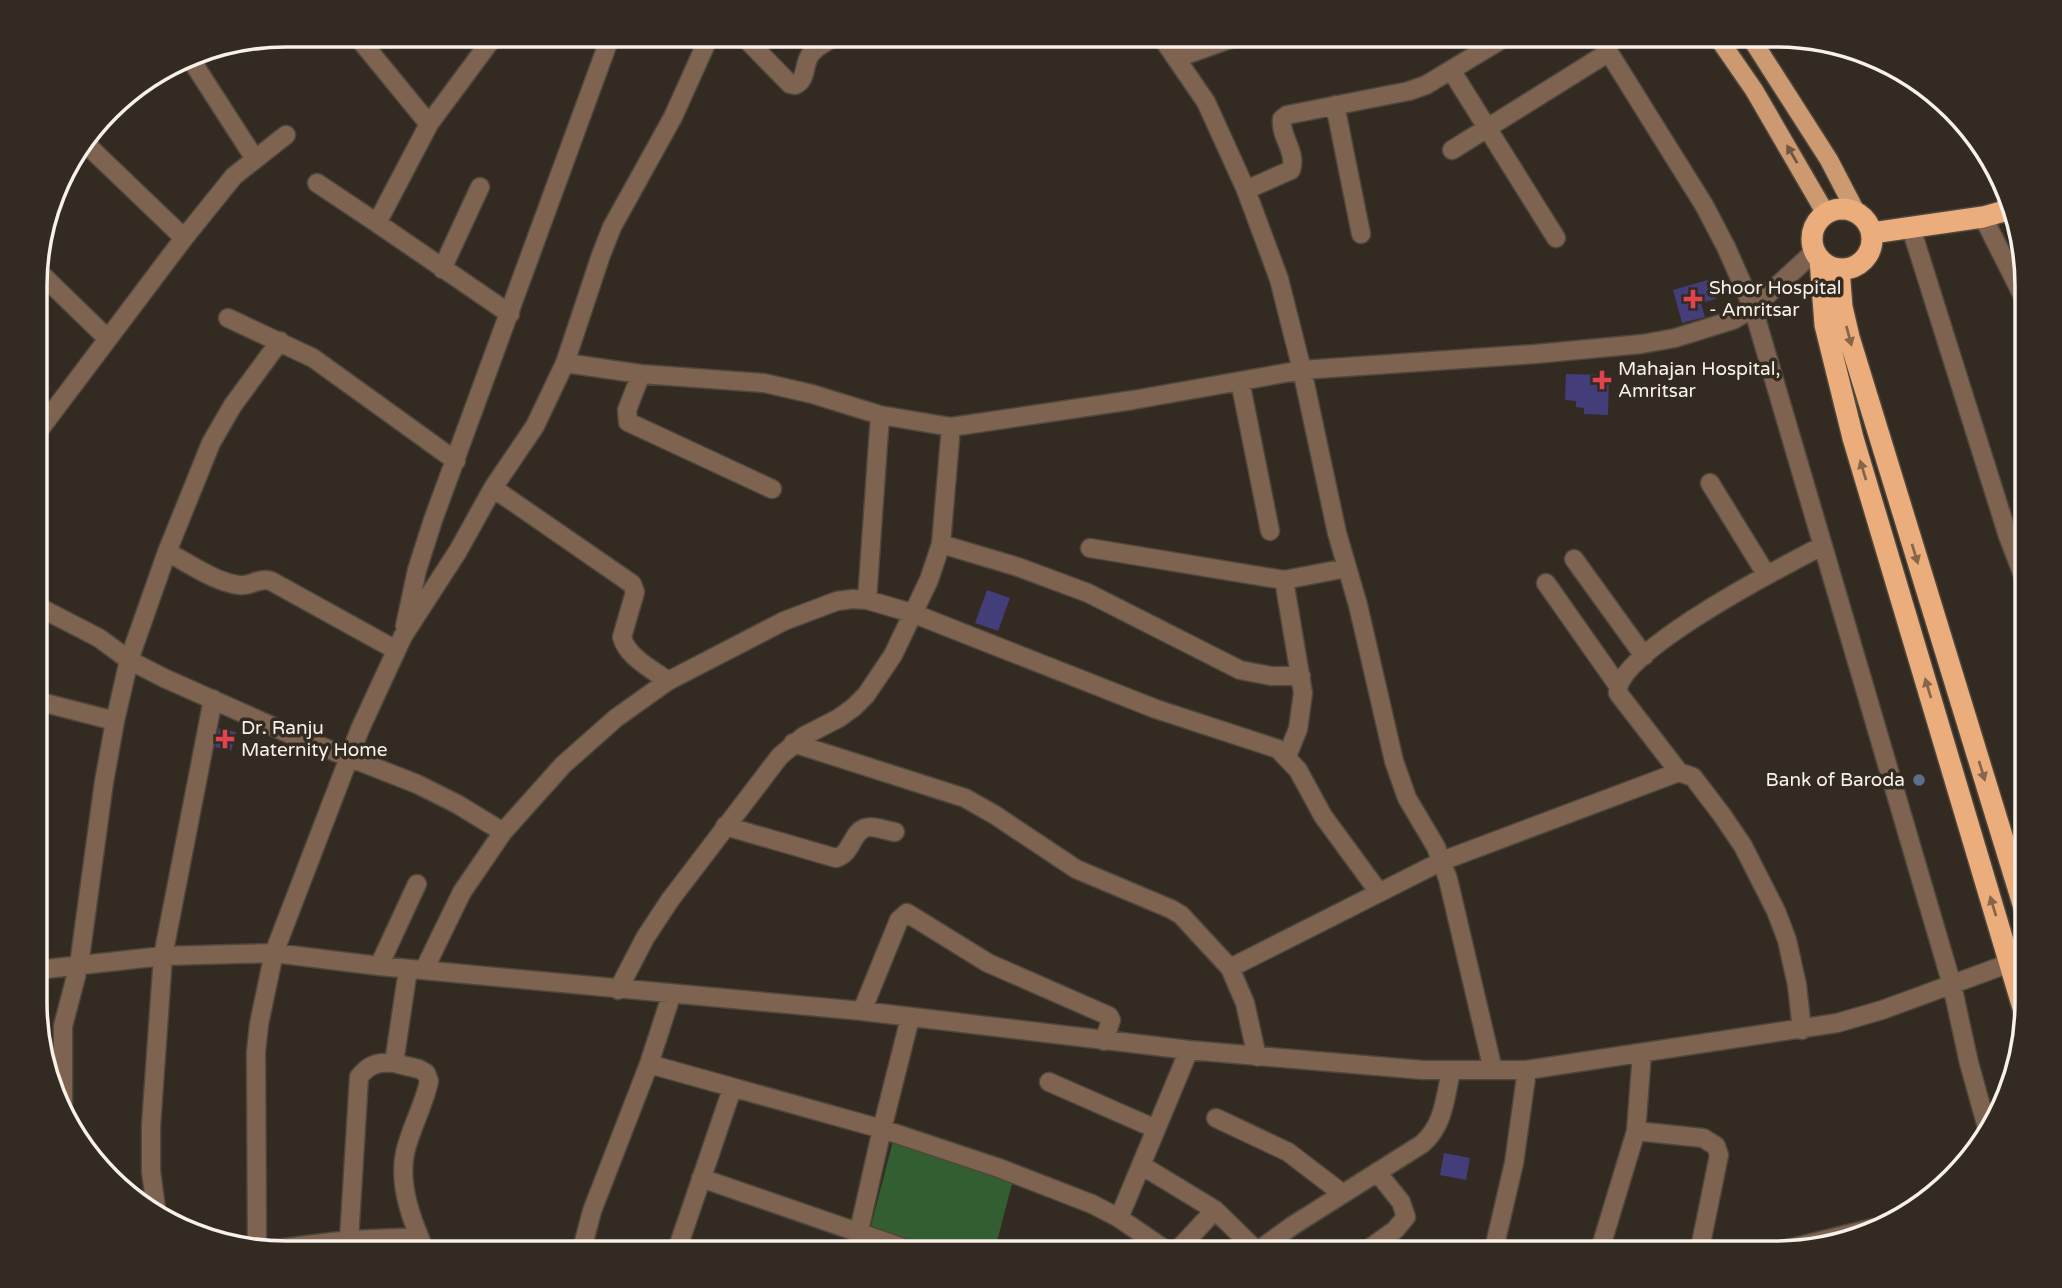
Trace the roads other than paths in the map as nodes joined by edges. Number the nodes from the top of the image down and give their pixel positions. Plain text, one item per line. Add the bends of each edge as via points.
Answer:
1 (1169, 47) edge
2 (1207, 47) edge
3 (1489, 47) edge
4 (1606, 47) edge
5 (1724, 47) edge
6 (1757, 47) edge
7 (367, 48) edge
8 (482, 48) edge
9 (606, 48) edge
10 (704, 48) edge
11 (754, 48) edge
12 (819, 48) edge
13 (1609, 52) junction
14 (1177, 58) junction
15 (195, 65) edge
16 (1451, 70) junction
17 (1335, 105) junction
18 (429, 124) junction
19 (1487, 128) junction
20 (286, 135) dead end
21 (91, 148) edge
22 (1452, 150) dead end
23 (255, 159) junction
24 (317, 183) dead end
25 (480, 187) dead end
26 (1246, 190) junction
27 (2003, 211) edge
28 (1856, 212) junction
29 (1826, 214) junction
30 (1983, 217) junction
31 (377, 223) junction
32 (1911, 228) junction
33 (1872, 233) junction
34 (1361, 234) dead end
35 (184, 238) junction
36 (1556, 238) dead end
37 (1825, 260) junction
38 (443, 269) junction
39 (2014, 278) edge
40 (47, 280) edge
41 (1753, 308) junction
42 (510, 314) junction
43 (228, 318) dead end
44 (108, 339) junction
45 (280, 341) junction
46 (565, 363) junction
47 (1302, 370) junction
48 (640, 374) junction
49 (1240, 381) junction
50 (880, 415) junction
51 (47, 418) edge
52 (951, 426) junction
53 (456, 461) junction
54 (1710, 483) dead end
55 (493, 488) junction
56 (772, 489) dead end
57 (1270, 531) dead end
58 (941, 544) junction
59 (1822, 546) junction
60 (1090, 548) dead end
61 (167, 552) junction
62 (2014, 552) edge
63 (1574, 559) dead end
64 (1347, 568) junction
65 (1766, 574) junction
66 (1284, 580) junction
67 (1546, 583) dead end
68 (867, 600) junction
69 (47, 611) edge
70 (912, 613) junction
71 (399, 643) junction
72 (1644, 656) junction
73 (129, 660) junction
74 (1301, 676) junction
75 (668, 681) junction
76 (1617, 684) junction
77 (213, 699) junction
78 (47, 704) edge
79 (115, 721) junction
80 (793, 743) junction
81 (348, 756) junction
82 (1287, 756) junction
83 (1679, 772) junction
84 (725, 826) junction
85 (503, 832) junction
86 (895, 832) dead end
87 (1442, 861) junction
88 (2014, 875) edge
89 (417, 884) dead end
90 (1378, 891) junction
91 (2014, 946) edge
92 (274, 953) junction
93 (163, 956) junction
94 (2014, 961) edge
95 (79, 965) junction
96 (379, 966) junction
97 (1230, 968) junction
98 (47, 969) edge
99 (416, 970) junction
100 (1952, 985) junction
101 (618, 990) junction
102 (672, 993) junction
103 (862, 1011) junction
104 (910, 1018) junction
105 (1802, 1030) junction
106 (1104, 1041) junction
107 (1189, 1050) junction
108 (1642, 1053) junction
109 (1256, 1057) junction
110 (394, 1063) junction
111 (649, 1064) junction
112 (1527, 1069) junction
113 (1493, 1070) junction
114 (1451, 1071) junction
115 (1049, 1082) dead end
116 (63, 1087) edge
117 (732, 1088) junction
118 (1216, 1118) dead end
119 (1984, 1118) edge
120 (882, 1129) junction
121 (1156, 1129) junction
122 (1636, 1131) junction
123 (1141, 1165) junction
124 (1377, 1172) junction
125 (701, 1178) junction
126 (1343, 1194) junction
127 (155, 1202) edge
128 (1215, 1210) junction
129 (1119, 1218) junction
130 (859, 1233) junction
131 (257, 1238) edge
132 (349, 1240) junction
133 (1154, 1240) edge
134 (1185, 1240) edge
135 (1245, 1240) edge
136 (1274, 1240) edge
137 (1381, 1240) edge
138 (1496, 1240) edge
139 (1602, 1240) edge
140 (1701, 1240) edge
141 (341, 1241) edge
142 (363, 1241) edge
143 (421, 1241) edge
144 (584, 1241) edge
145 (680, 1241) edge
146 (857, 1241) edge
147 (881, 1241) edge

1 - 14 street
2 - 14 street
3 - 16 street
4 - 13 street
29 -> 5 main road
6 - 28 main road via 1829,160
7 - 18 street
8 - 18 street
9 - 42 street
10 - 46 street via 673,117 612,227
11 - 12 street via 795,85 803,79 810,55
13 - 19 street
13 - 41 street via 1704,205
14 - 26 street via 1206,102
15 - 23 street
16 - 17 street via 1409,91
16 - 19 street
17 - 26 street via 1294,112 1282,119 1292,170
17 - 34 street
18 - 31 street
19 - 22 street
19 - 36 street
20 - 23 street
21 - 35 street
23 - 35 street via 234,176
24 - 31 street
25 - 38 street
26 - 47 street via 1279,279
27 - 30 highway
28 - 29 highway
28 - 33 highway via 1867,220
29 - 37 highway via 1816,224 1813,237
30 - 32 highway
30 - 39 street
31 - 38 street
32 - 33 highway
32 - 62 street
33 - 37 highway via 1871,247 1853,267
35 - 44 street
37 - 41 street
37 -> 88 highway
91 -> 37 highway via 1853,438 1825,325
38 - 42 street
40 - 44 street
41 - 47 street via 1715,326 1642,344
41 - 59 street
42 - 53 street
43 - 45 street
44 - 51 street
45 - 53 street via 332,370
45 - 61 street via 211,443
46 - 48 street
46 - 55 street via 535,426
47 - 49 street
47 - 64 street
48 - 50 street via 764,383
48 - 56 street via 627,410 628,422
49 - 52 street
49 - 57 street
50 - 52 street
50 - 68 street
52 - 58 street
53 - 71 street via 417,570
54 - 65 street
55 - 71 street
55 - 75 street via 632,584 635,593 624,644
58 - 70 street
58 - 74 street via 1088,593 1240,670
59 - 65 street
59 - 100 street
60 - 66 street
61 - 71 street via 235,585 271,581
61 - 73 street
63 - 72 street
64 - 66 street
64 - 87 street via 1400,782
65 - 72 street
66 - 74 street
67 - 76 street
68 - 70 street
68 - 75 street via 837,601 784,621
69 - 73 street via 99,638
70 - 80 street via 893,655 866,695 838,719
70 - 82 street via 1156,709 1268,744
71 - 81 street
72 - 76 street
73 - 77 street
73 - 79 street
74 - 82 street via 1298,729
75 - 85 street via 616,718 563,765
76 - 83 street via 1618,692
77 - 81 street
77 - 93 street
78 - 79 street
79 - 95 street
80 - 84 street
80 - 97 street via 951,792 981,806 1076,869 1181,915
81 - 85 street via 450,800
81 - 92 street
82 - 90 street via 1322,816
83 - 87 street
83 - 105 street via 1693,777 1722,815 1776,911 1787,940
84 - 86 street via 836,858 846,854 862,829
84 - 101 street via 656,921
85 - 99 street
87 - 90 street
87 - 113 street
89 - 96 street
90 - 97 street
92 - 93 street
92 - 96 street
92 - 131 street via 256,1052
93 - 95 street
93 - 127 street via 150,1126
94 - 100 street
95 - 98 street
95 - 116 street via 63,1026
96 - 99 street
97 - 109 street via 1245,1003
99 - 101 street
99 - 110 street
100 - 105 street via 1838,1023
100 - 119 street
101 - 102 street
102 - 103 street
102 - 111 street
103 - 104 street
103 - 106 street via 899,920 907,913 988,963 1109,1016
104 - 106 street
104 - 120 street
105 - 108 street
106 - 107 street
107 - 109 street
107 - 121 street
108 - 112 street
108 - 122 street
109 - 114 street
110 - 132 street via 370,1065 359,1077
110 - 143 street via 419,1069 429,1081 405,1152 404,1169 410,1211
111 - 117 street
111 - 144 street
112 - 113 street
112 - 138 street via 1514,1163
113 - 114 street
114 - 124 street via 1432,1136
115 - 121 street
117 - 120 street
117 - 125 street
118 - 126 street via 1288,1152
120 - 129 street via 999,1168
120 - 130 street
121 - 123 street
122 - 139 street
122 - 140 street via 1703,1138 1716,1146 1719,1155
123 - 128 street
123 - 129 street
124 - 126 street
124 - 137 street via 1401,1202 1406,1217
125 - 130 street
125 - 145 street
126 - 136 street
128 - 134 street
128 - 135 street
129 - 133 street
130 - 146 street
130 - 147 street
132 - 141 street
132 - 142 street

